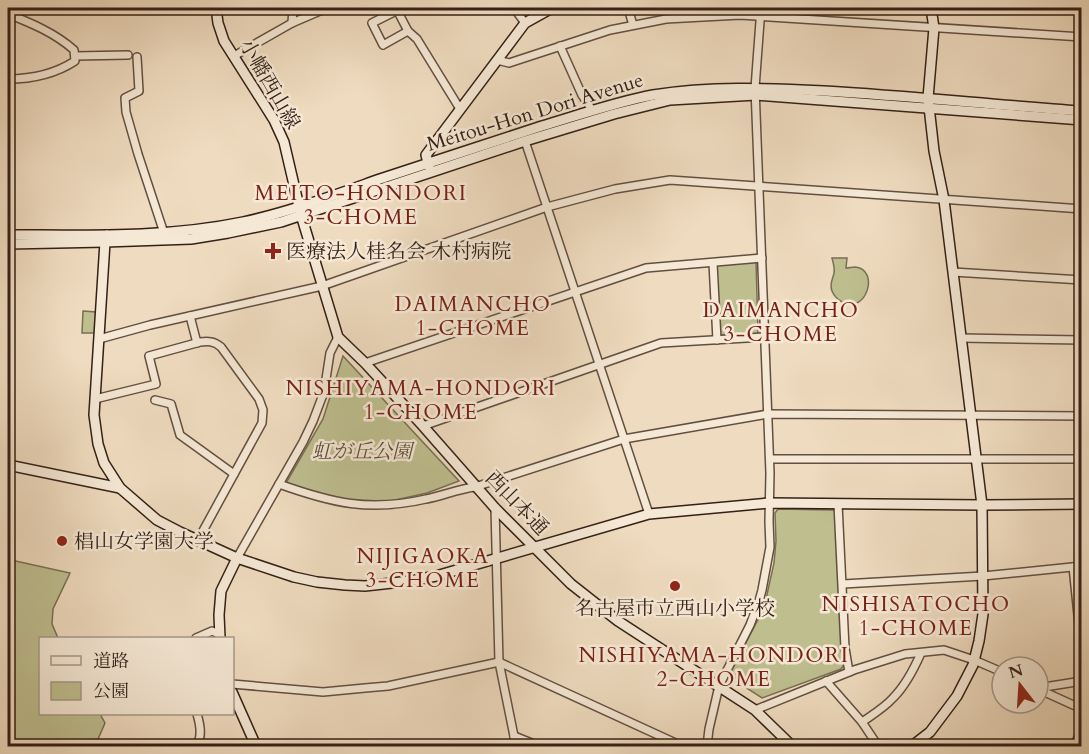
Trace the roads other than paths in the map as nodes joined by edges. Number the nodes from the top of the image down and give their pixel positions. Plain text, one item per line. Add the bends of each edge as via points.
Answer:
1 (16, 8) edge
2 (216, 8) edge
3 (293, 8) edge
4 (327, 8) edge
5 (514, 8) edge
6 (552, 8) edge
7 (628, 8) edge
8 (761, 8) edge
9 (931, 8) edge
10 (399, 9) edge
11 (11, 15) edge
12 (760, 16) junction
13 (292, 23) junction
14 (525, 23) junction
15 (633, 25) junction
16 (934, 28) junction
17 (408, 30) junction
18 (1082, 37) edge
19 (560, 46) junction
20 (129, 55) dead end
21 (75, 56) junction
22 (234, 56) junction
23 (137, 57) dead end
24 (497, 60) junction
25 (8, 78) edge
26 (755, 92) junction
27 (929, 103) junction
28 (460, 109) junction
29 (592, 110) junction
30 (1082, 111) edge
31 (1082, 120) edge
32 (525, 141) junction
33 (430, 168) junction
34 (759, 186) junction
35 (944, 200) junction
36 (547, 207) junction
37 (1082, 209) edge
38 (300, 211) junction
39 (164, 233) junction
40 (8, 235) edge
41 (106, 239) junction
42 (8, 244) edge
43 (762, 258) junction
44 (713, 263) junction
45 (953, 272) junction
46 (1082, 280) edge
47 (322, 286) junction
48 (575, 293) junction
49 (190, 316) junction
50 (338, 337) junction
51 (766, 338) junction
52 (961, 338) junction
53 (99, 339) junction
54 (717, 340) junction
55 (1082, 340) edge
56 (197, 343) junction
57 (365, 363) junction
58 (599, 364) junction
59 (96, 399) junction
60 (155, 400) dead end
61 (768, 414) junction
62 (971, 415) junction
63 (1082, 416) edge
64 (423, 426) junction
65 (624, 439) junction
66 (976, 458) junction
67 (770, 459) junction
68 (1082, 459) edge
69 (8, 465) edge
70 (234, 474) junction
71 (279, 484) junction
72 (476, 487) junction
73 (120, 488) junction
74 (769, 503) junction
75 (838, 504) junction
76 (1082, 504) edge
77 (982, 506) junction
78 (495, 508) junction
79 (649, 514) junction
80 (198, 540) junction
81 (534, 548) junction
82 (237, 558) junction
83 (497, 559) junction
84 (1082, 566) edge
85 (1073, 567) junction
86 (983, 576) junction
87 (843, 584) junction
88 (220, 636) edge
89 (201, 637) edge
90 (921, 653) junction
91 (1082, 654) edge
92 (974, 660) junction
93 (499, 662) junction
94 (990, 667) edge
95 (849, 672) junction
96 (826, 681) junction
97 (1082, 681) edge
98 (234, 684) edge
99 (719, 686) junction
100 (1050, 687) edge
101 (1050, 694) edge
102 (234, 697) edge
103 (1082, 709) edge
104 (755, 710) junction
105 (197, 715) edge
106 (862, 722) junction
107 (1082, 729) edge
108 (514, 736) junction
109 (919, 745) edge
110 (196, 747) edge
111 (256, 747) edge
112 (516, 747) edge
113 (539, 747) edge
114 (682, 747) edge
115 (707, 747) edge
116 (792, 747) edge
117 (878, 747) edge
118 (1074, 747) edge

1 - 11 street
2 - 22 street, 小幡西山線 via 224,41
3 - 13 street
4 - 13 street
5 - 14 street
6 - 14 street
7 - 15 street
8 - 12 street
9 - 16 street
10 - 17 street
10 - 17 street via 372,23 383,45
11 - 21 street via 47,30 74,50
12 - 15 street via 666,19
12 - 16 street
12 - 26 street
13 - 22 street
14 - 24 street
15 - 19 street
16 - 18 street
16 - 27 street
17 - 28 street
19 - 24 street via 509,63
19 - 29 street
20 - 21 street
21 - 25 street via 75,61 51,72 25,79
22 - 38 street, 小幡西山線 via 284,142
23 - 39 street via 139,91 125,98 126,112
24 - 28 street
26 - 27 street, Meitou-Hon Dori Avenue
26 - 29 street, Meitou-Hon Dori Avenue via 689,90
26 - 32 street, Meitou-Hon Dori Avenue via 670,100
26 - 34 street
27 - 30 street, Meitou-Hon Dori Avenue
27 - 31 street, Meitou-Hon Dori Avenue
27 - 35 street
28 - 33 street via 426,155
29 - 33 street, Meitou-Hon Dori Avenue
32 - 33 street, Meitou-Hon Dori Avenue
32 - 36 street
33 - 38 street, Meitou-Hon Dori Avenue
34 - 35 street
34 - 36 street via 670,180 615,189
34 - 43 street
35 - 37 street
35 - 45 street
36 - 47 street
36 - 48 street
38 - 39 street, Meitou-Hon Dori Avenue
38 - 41 street, Meitou-Hon Dori Avenue via 281,222 190,239
38 - 47 street, 西山本通
39 - 41 street, Meitou-Hon Dori Avenue
40 - 41 street, Meitou-Hon Dori Avenue
41 - 42 street, Meitou-Hon Dori Avenue
41 - 53 street
43 - 44 street
43 - 51 street
44 - 48 street via 646,268
44 - 54 street
45 - 46 street
45 - 52 street
47 - 49 street
47 - 50 street, 西山本通
48 - 57 street
48 - 58 street
49 - 53 street
49 - 56 street
50 - 57 street, 西山本通
50 - 71 street via 330,353 324,392 313,421
51 - 54 street
51 - 61 street
52 - 55 street
52 - 62 street
53 - 59 street
54 - 58 street via 661,343
56 - 59 street via 148,356 156,384
56 - 70 street via 221,346 256,393 263,410 262,423
57 - 64 street, 西山本通
58 - 64 street
58 - 65 street
59 - 73 street via 98,444 104,463
60 - 70 street via 171,404 180,435
61 - 62 street
61 - 65 street
61 - 67 street
62 - 63 street
62 - 66 street
64 - 72 street, 西山本通
65 - 72 street
65 - 79 street
66 - 67 street
66 - 68 street
66 - 77 street
67 - 74 street
69 - 73 street
70 - 80 street
71 - 72 street via 339,503 381,506
71 - 82 street
72 - 78 street, 西山本通
73 - 80 street via 157,520
74 - 75 street
74 - 79 street
74 - 99 street via 770,547 759,601
75 - 77 street
75 - 87 street
76 - 77 street
77 - 86 street
78 - 81 street, 西山本通
78 - 83 street
79 - 81 street
80 - 82 street
81 - 83 street
81 - 99 street, 西山本通 via 618,621
82 - 83 street via 316,582 365,586 410,581
82 - 88 street via 221,591
83 - 93 street
84 - 85 street
85 - 86 street
85 - 91 street
86 - 87 street
86 - 92 street via 983,614
87 - 95 street
88 - 89 street via 212,632
90 - 92 street via 944,650
90 - 95 street via 905,654
90 - 106 street via 892,699
92 - 94 street
92 - 109 street via 957,696
93 - 98 street via 388,686 323,692
93 - 108 street
93 - 114 street
95 - 96 street
96 - 104 street
96 - 106 street
97 - 100 street
99 - 104 street, 西山本通
99 - 115 street
101 - 103 street
102 - 111 street
104 - 116 street, 西山本通
105 - 110 street via 200,728
106 - 117 street
107 - 118 street
108 - 112 street
108 - 113 street

